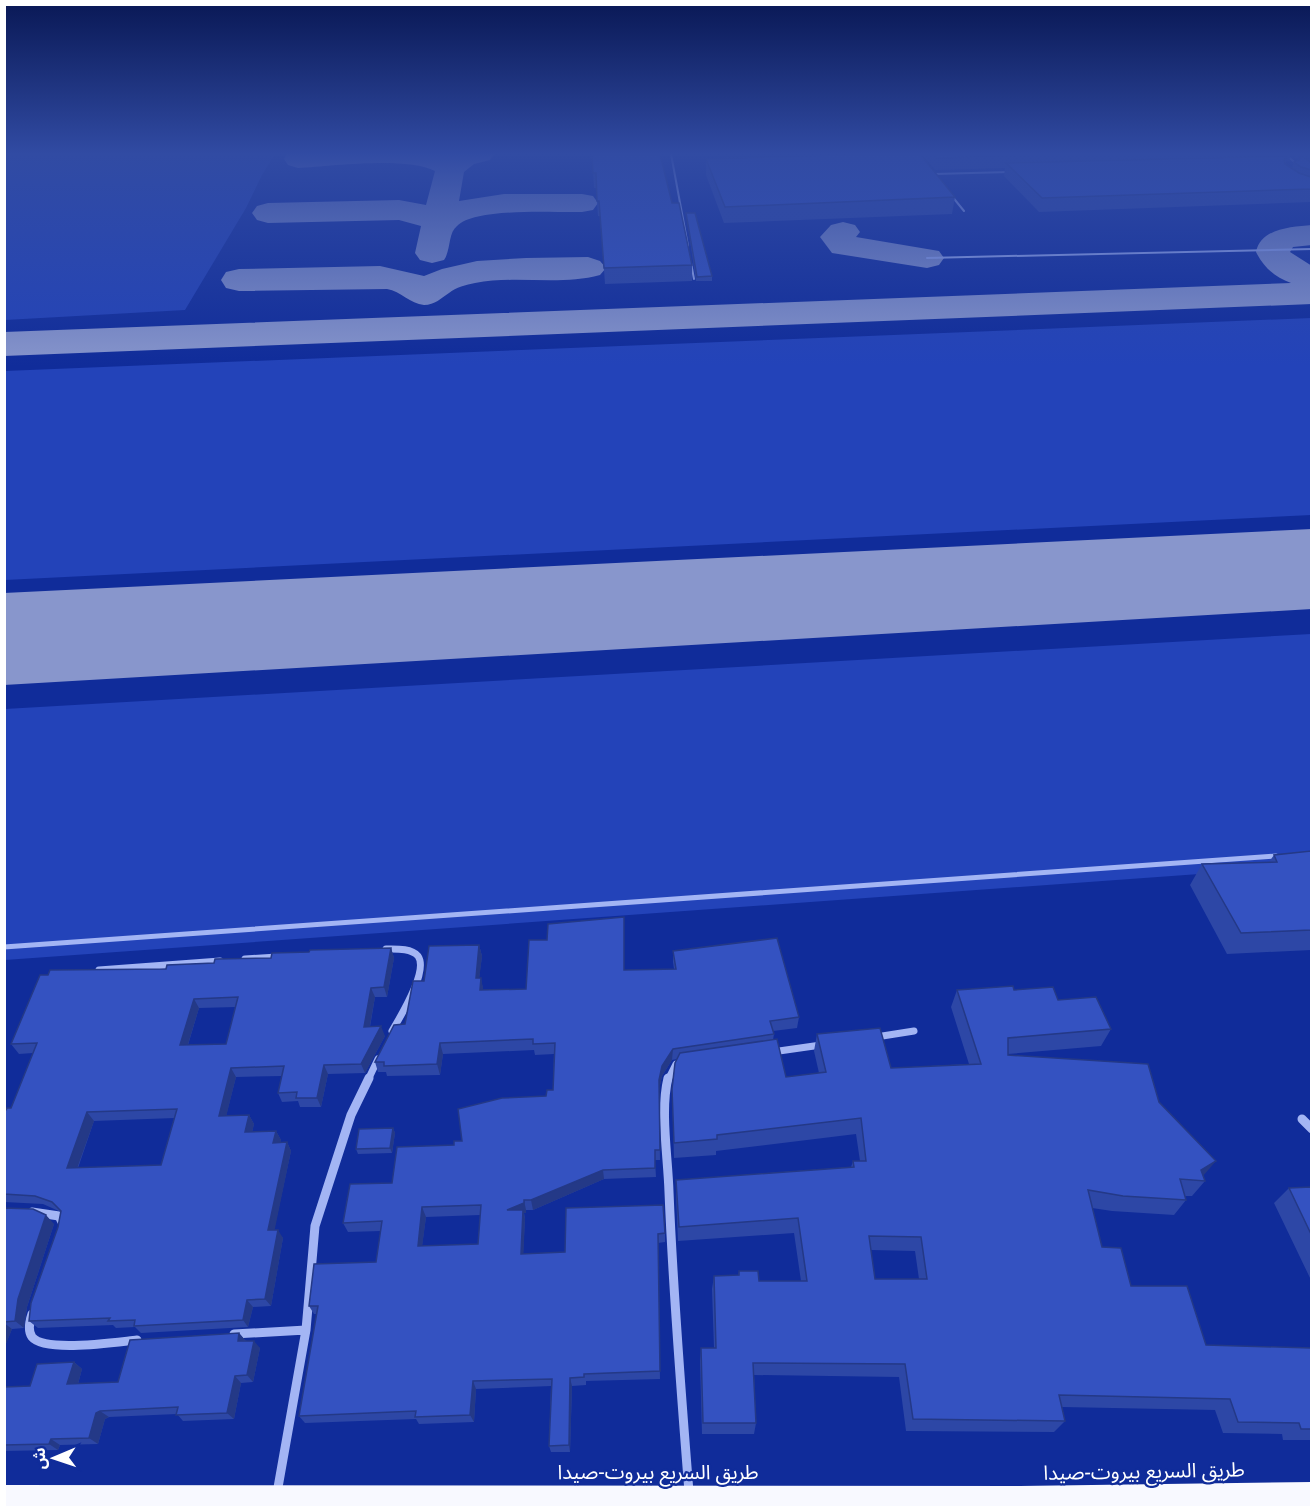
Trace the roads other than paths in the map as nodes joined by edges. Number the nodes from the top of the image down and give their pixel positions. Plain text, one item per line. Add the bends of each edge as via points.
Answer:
1 (684, 225) edge
2 (1311, 249) edge
3 (927, 258) dead end
4 (694, 279) edge
5 (1288, 855) edge
6 (4, 947) edge
7 (380, 949) edge
8 (285, 956) edge
9 (226, 960) edge
10 (238, 960) edge
11 (95, 971) edge
12 (914, 1031) dead end
13 (867, 1038) edge
14 (386, 1043) edge
15 (831, 1043) edge
16 (381, 1053) edge
17 (760, 1054) edge
18 (693, 1063) edge
19 (1302, 1119) dead end
20 (1311, 1129) edge
21 (16, 1210) edge
22 (61, 1232) edge
23 (36, 1303) edge
24 (306, 1330) junction
25 (225, 1335) edge
26 (144, 1340) edge
27 (1311, 1496) edge
28 (4, 1499) edge
29 (276, 1499) junction
30 (689, 1499) junction
31 (631, 1503) edge

1 - 4 lane
2 - 3 lane
5 - 6 lane
7 - 14 street via 405,950 416,955 421,969
8 - 10 street
9 - 11 street
12 - 13 street
15 - 17 street
16 - 24 street via 351,1115 315,1226
18 - 30 street via 676,1064 666,1089 673,1295
19 - 20 street
21 - 22 street via 59,1216
23 - 26 street via 29,1329 33,1338 42,1343
24 - 25 street
24 - 29 street
27 - 30 highway, طريق السريع بيروت-صيدا
28 - 29 highway, طريق السريع بيروت-صيدا
29 - 31 highway, طريق السريع بيروت-صيدا
30 - 31 highway, طريق السريع بيروت-صيدا

